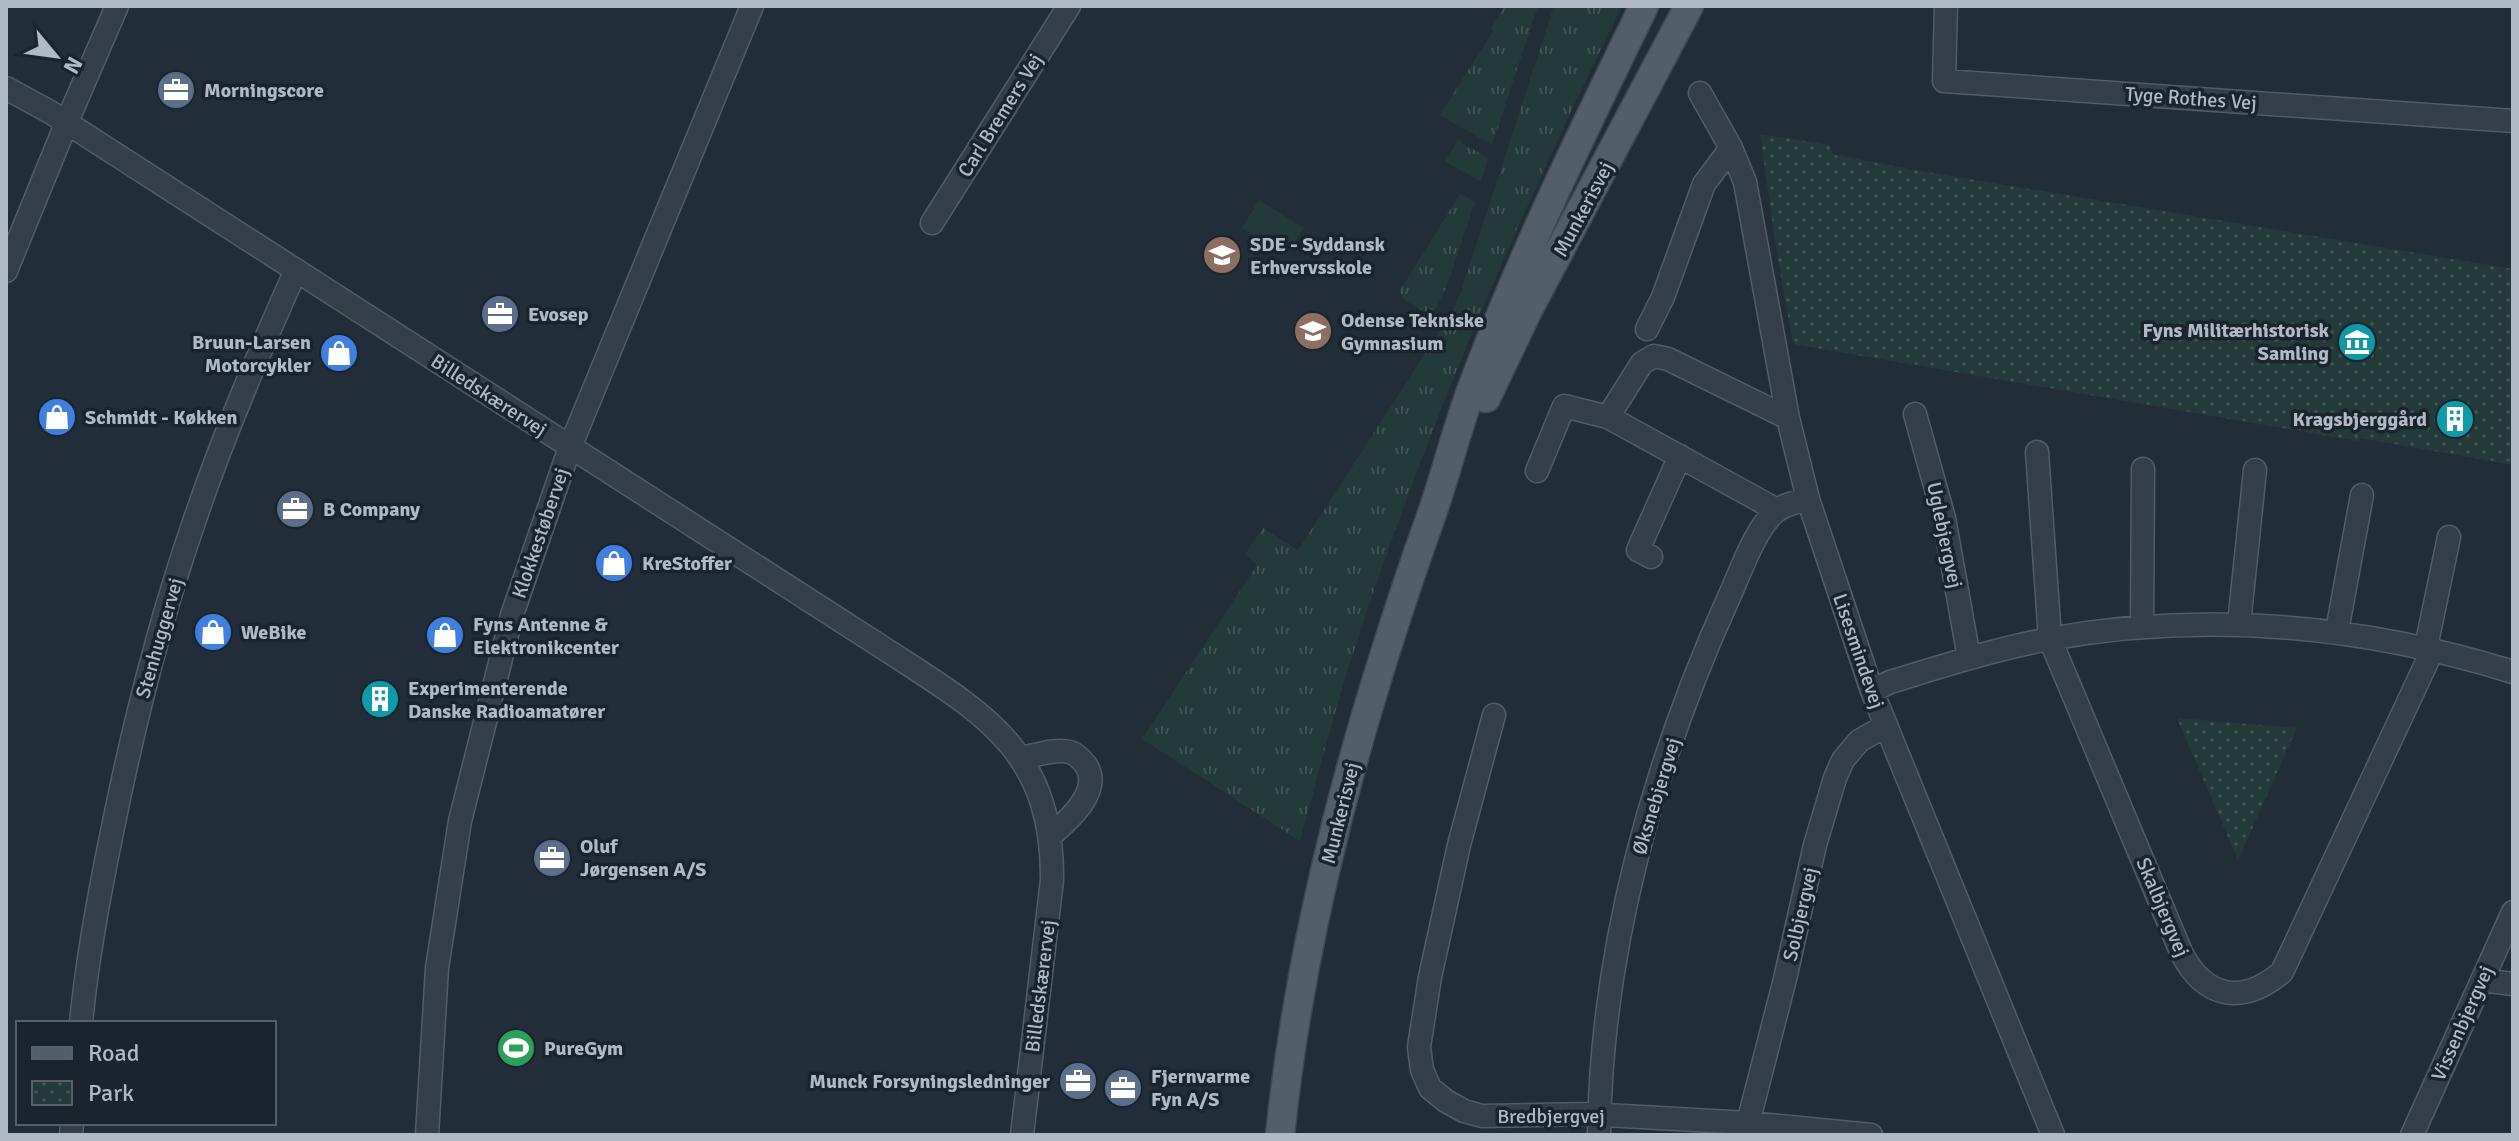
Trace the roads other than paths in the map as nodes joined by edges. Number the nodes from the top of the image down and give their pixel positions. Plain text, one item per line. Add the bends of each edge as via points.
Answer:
1 (117, 6) edge
2 (752, 6) edge
3 (1069, 6) edge
4 (1644, 6) edge
5 (1670, 6) edge
6 (1689, 6) edge
7 (1946, 6) edge
8 (6, 88) edge
9 (1700, 93) dead end
10 (2513, 121) edge
11 (66, 124) junction
12 (1731, 148) junction
13 (1615, 149) junction
14 (932, 223) dead end
15 (296, 270) junction
16 (6, 271) edge
17 (1647, 329) dead end
18 (1915, 414) dead end
19 (1608, 417) junction
20 (1788, 418) junction
21 (570, 447) junction
22 (2037, 452) dead end
23 (1680, 456) junction
24 (2143, 469) dead end
25 (2255, 470) dead end
26 (1537, 471) dead end
27 (2362, 495) dead end
28 (1808, 499) junction
29 (1437, 500) junction
30 (1777, 510) junction
31 (2449, 537) dead end
32 (1651, 557) dead end
33 (2239, 624) junction
34 (2142, 627) junction
35 (2337, 631) junction
36 (2050, 639) junction
37 (2429, 648) junction
38 (1969, 658) junction
39 (2513, 672) edge
40 (1872, 691) junction
41 (1494, 715) dead end
42 (1885, 726) junction
43 (1020, 758) junction
44 (1050, 836) junction
45 (2513, 912) edge
46 (2482, 980) junction
47 (2513, 984) edge
48 (81, 1021) edge
49 (1748, 1123) junction
50 (1599, 1125) edge
51 (427, 1135) edge
52 (1022, 1135) edge
53 (1280, 1135) edge
54 (1871, 1135) edge
55 (2053, 1135) edge
56 (2412, 1135) edge

1 - 11 street
2 - 21 street, Klokkestøbervej
3 - 14 street, Carl Bremers Vej
4 - 29 main road, Munkerisvej via 1508,299 1475,378
5 - 13 main road via 1623,103
6 - 13 main road, Munkerisvej
7 - 10 street, Tyge Rothes Vej via 1944,81
8 - 11 street, Billedskærervej
9 - 12 street, Lisesmindevej
11 - 15 street, Billedskærervej
11 - 16 street
12 - 17 street via 1704,184
12 - 20 street, Lisesmindevej via 1745,182
13 - 29 main road, Munkerisvej via 1527,312
15 - 21 street, Billedskærervej
15 - 48 street, Stenhuggervej via 241,396 156,641 104,870
18 - 38 street, Uglebjergvej via 1944,518
19 - 20 street via 1642,363 1654,356
19 - 23 street
19 - 26 street via 1564,406
20 - 28 street, Lisesmindevej
21 - 43 street, Billedskærervej via 970,704
21 - 51 street, Klokkestøbervej via 512,615 460,821 437,968
22 - 36 street
23 - 30 street
23 - 32 street via 1638,550
24 - 34 street
25 - 33 street
27 - 35 street
28 - 30 street
28 - 40 street, Lisesmindevej
29 - 53 main road, Munkerisvej via 1369,699 1327,859
30 - 50 street, Øksnebjergvej via 1760,532 1716,625 1653,798 1624,916
31 - 37 street
33 - 34 street
33 - 35 street
34 - 36 street
35 - 37 street
36 - 37 street, Skalbjergvej via 2190,971 2225,993 2266,986 2282,972
36 - 38 street
37 - 39 street
38 - 40 street
40 - 42 street, Lisesmindevej
41 - 50 street, Bredbjergvej via 1430,977 1419,1047 1422,1070 1430,1088 1464,1111
42 - 49 street, Solbjergvej via 1859,741 1835,778
42 - 55 street, Lisesmindevej
43 - 44 street, Billedskærervej via 1041,798
43 - 44 street via 1070,752 1089,770 1080,806
44 - 52 street, Billedskærervej via 1052,880
45 - 46 street, Vissenbjergvej
46 - 47 street
46 - 56 street, Vissenbjergvej
49 - 50 street, Bredbjergvej
49 - 54 street, Bredbjergvej

